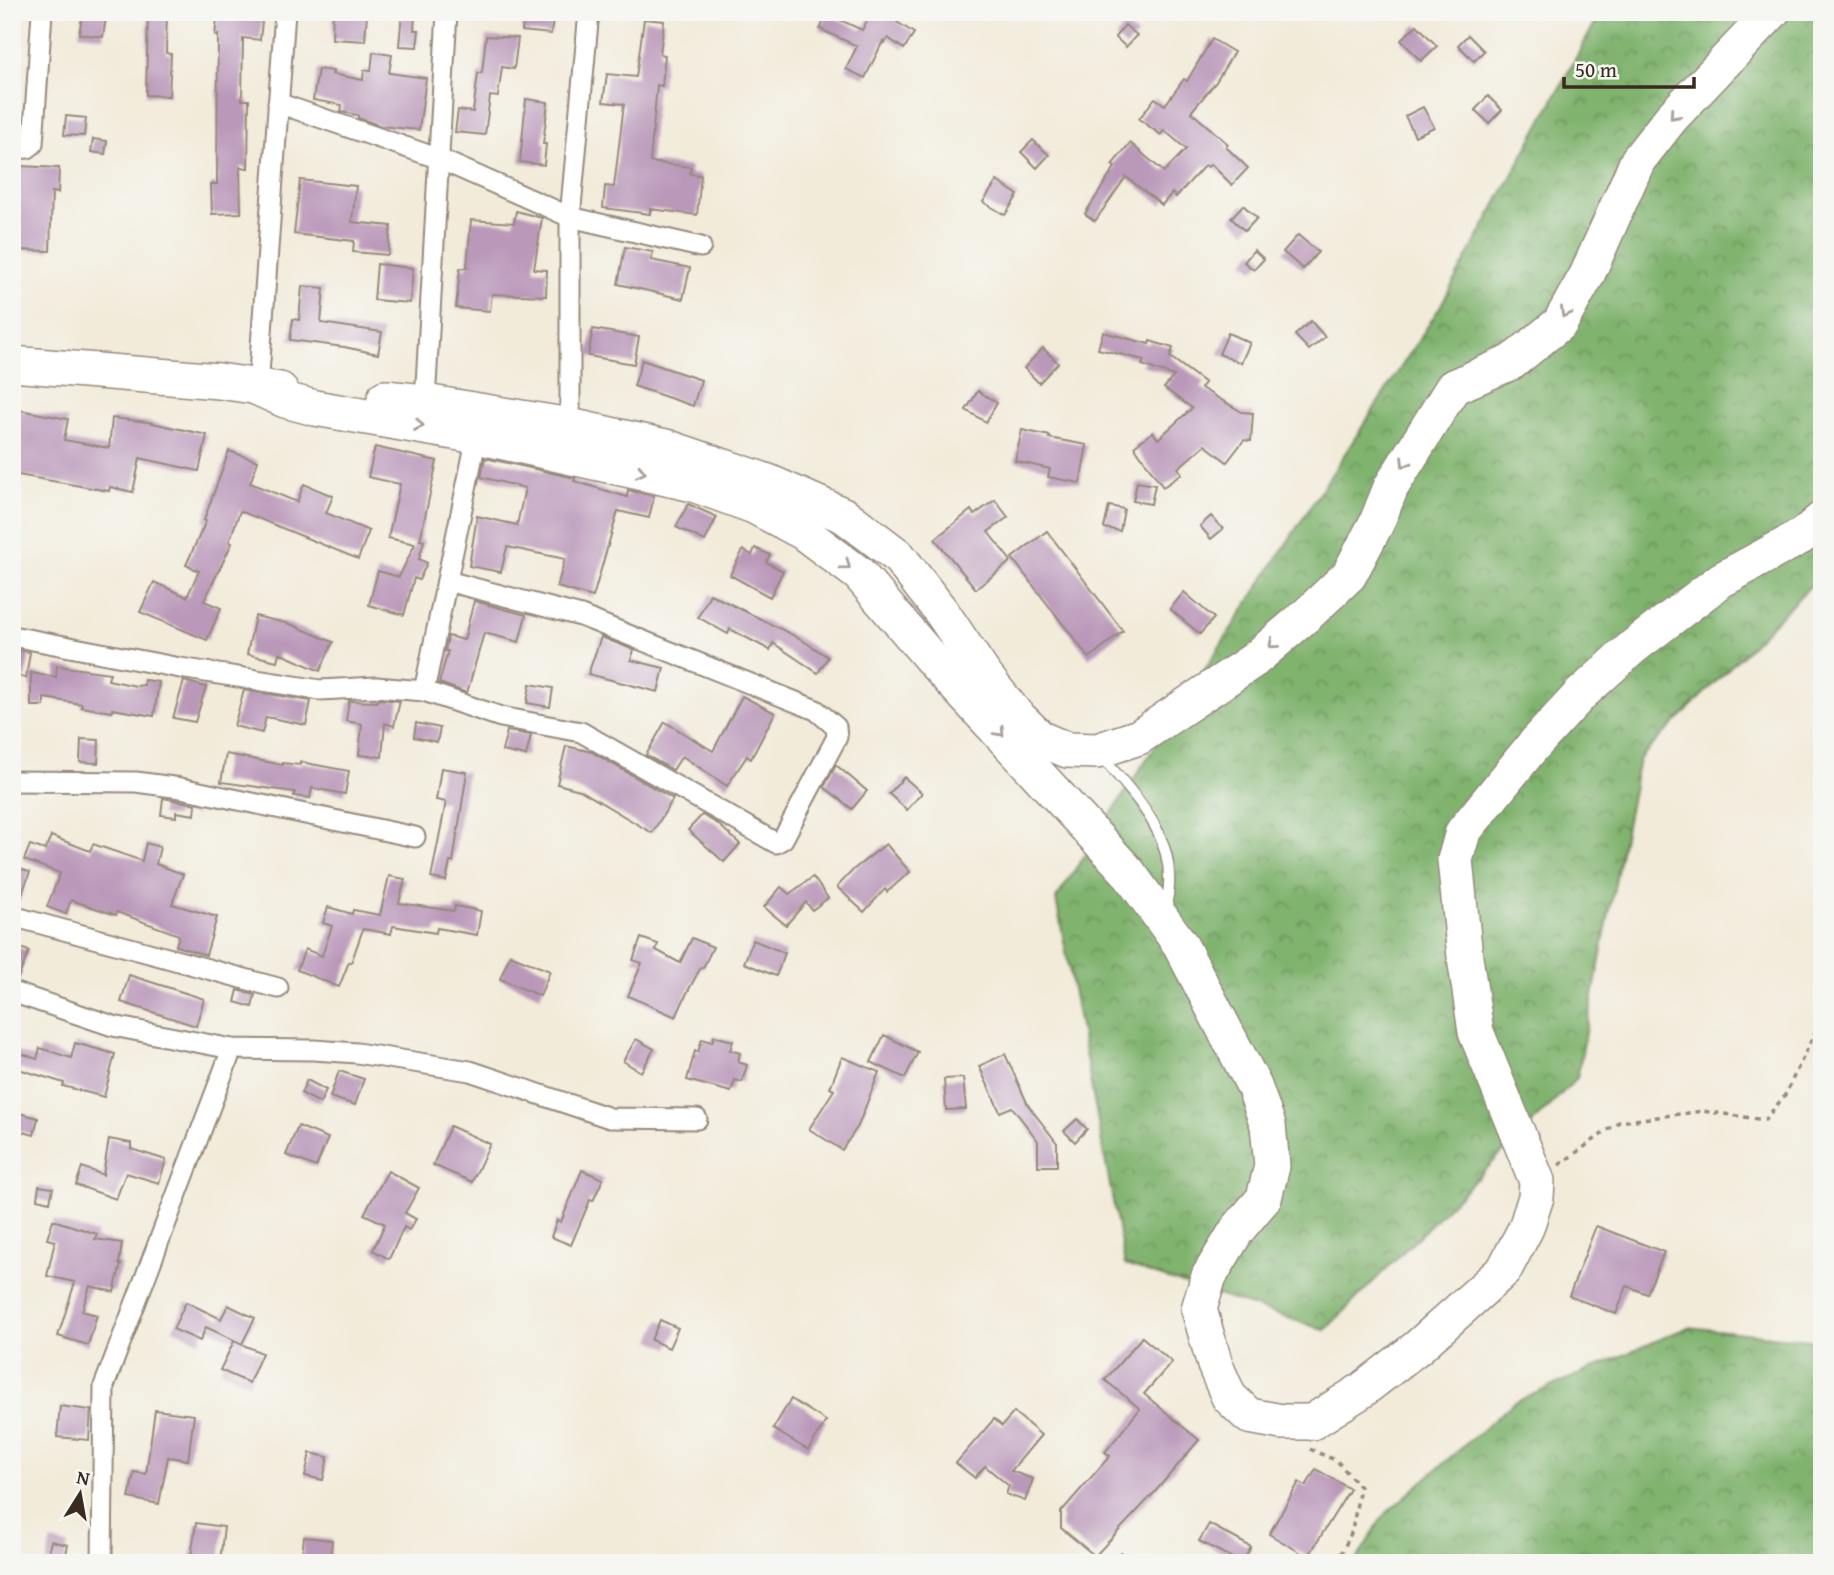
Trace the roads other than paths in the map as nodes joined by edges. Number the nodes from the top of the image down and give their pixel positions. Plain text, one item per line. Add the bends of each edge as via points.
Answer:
1 (42, 12) edge
2 (285, 12) edge
3 (447, 12) edge
4 (589, 12) edge
5 (1772, 12) edge
6 (278, 103) junction
7 (12, 149) edge
8 (437, 158) junction
9 (570, 217) junction
10 (701, 247) dead end
11 (12, 364) edge
12 (258, 388) junction
13 (425, 402) junction
14 (570, 426) junction
15 (477, 436) junction
16 (1822, 519) edge
17 (447, 581) junction
18 (12, 636) edge
19 (424, 691) junction
20 (1097, 751) junction
21 (12, 781) edge
22 (415, 837) dead end
23 (12, 916) edge
24 (1162, 919) junction
25 (278, 988) dead end
26 (12, 992) edge
27 (232, 1049) junction
28 (697, 1119) dead end
29 (102, 1563) edge

1 - 7 street via 33,144
2 - 6 street
3 - 8 street
4 - 9 street
5 -> 20 highway via 1671,118 1638,160 1560,324 1512,362 1453,387 1391,486 1349,575 1254,660 1139,737
6 - 8 street
6 - 12 street
8 - 9 street
8 - 13 street
9 - 10 street
9 - 14 street
11 - 12 highway
12 - 13 highway
12 -> 15 highway via 315,408
13 - 14 highway
14 - 20 highway via 666,447 768,482 845,516 898,556 984,675 1041,739 1066,750
15 - 17 street
15 -> 24 highway via 693,484 754,506 803,532 859,574 1128,872
16 - 24 highway via 1802,536 1721,580 1633,647 1532,747 1463,832 1455,860 1476,1032 1537,1181 1536,1198 1504,1270 1418,1347 1312,1422 1249,1416 1229,1397 1205,1336 1199,1309 1209,1276 1237,1230 1264,1198 1272,1166 1268,1125 1254,1086 1180,944
17 - 19 street
17 - 19 street via 581,616 816,710 836,727 837,737 783,839 776,843 581,732 501,717
18 - 19 street via 320,690 376,687
20 - 24 lane via 1139,800 1163,842 1171,875
21 - 22 street via 136,782 181,788
23 - 25 street
26 - 27 street via 113,1026
27 - 28 street via 357,1053 470,1071 610,1118
27 - 29 street via 104,1386

